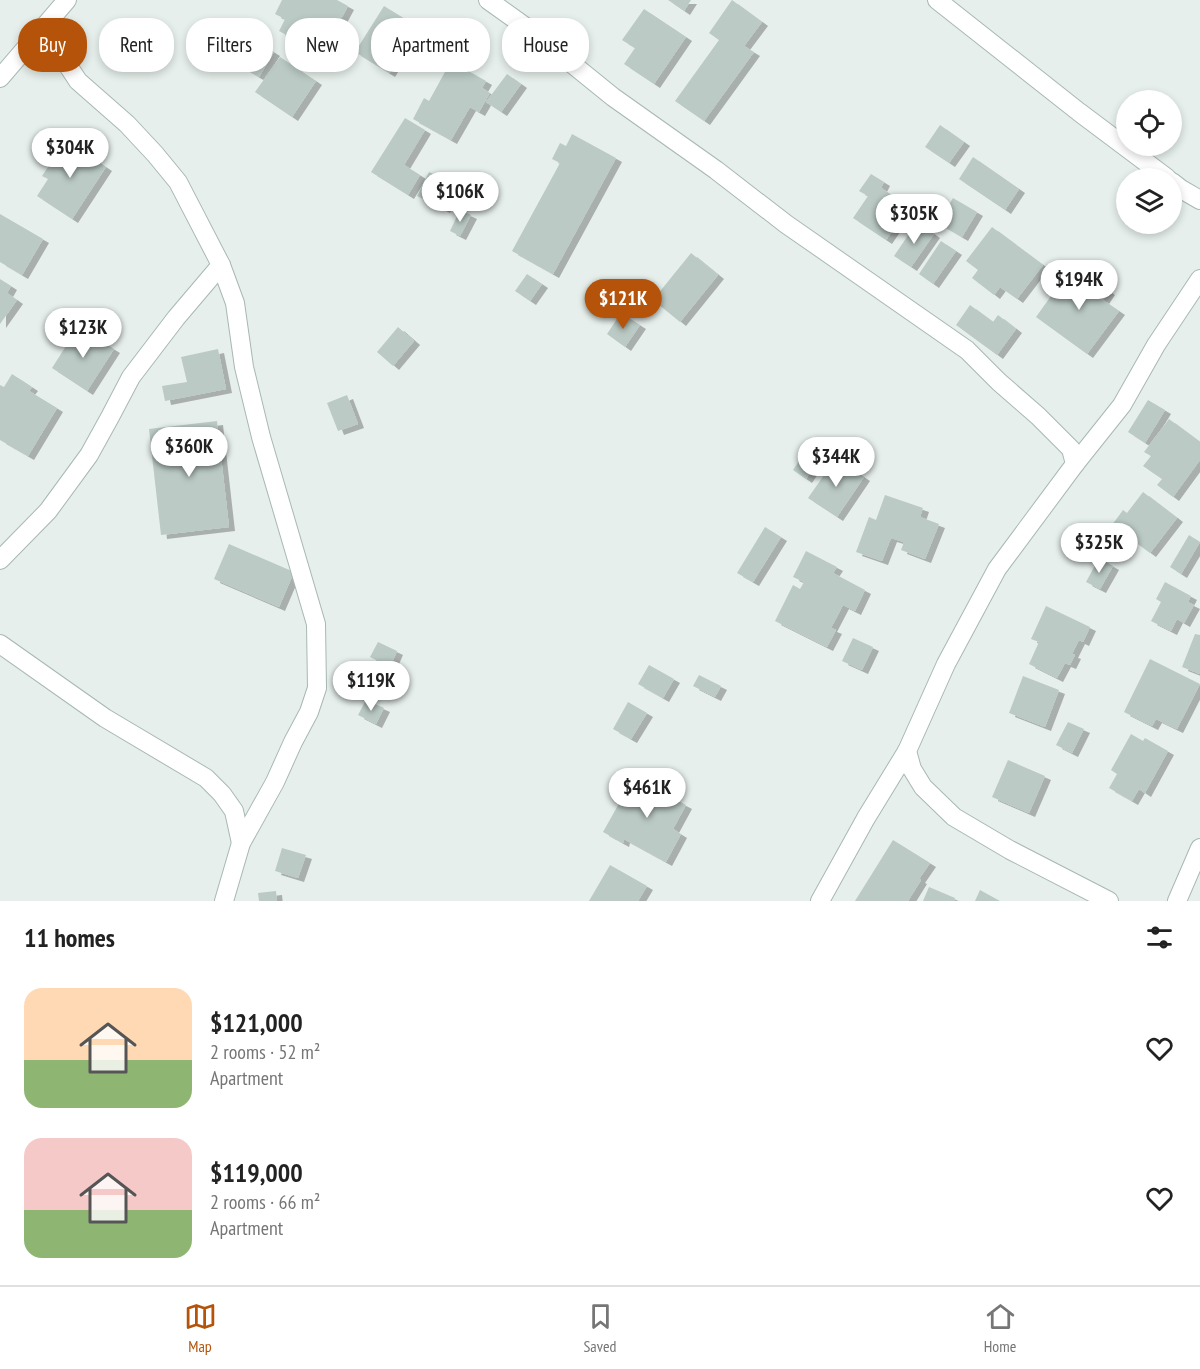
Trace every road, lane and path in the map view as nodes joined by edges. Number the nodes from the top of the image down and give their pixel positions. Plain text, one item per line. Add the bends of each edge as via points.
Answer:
1 (67, 0) edge
2 (488, 0) edge
3 (938, 0) edge
4 (53, 18) edge
5 (18, 58) edge
6 (72, 72) edge
7 (0, 78) edge
8 (1154, 168) edge
9 (1182, 190) edge
10 (1200, 200) edge
11 (221, 265) junction
12 (1200, 279) edge
13 (1075, 464) junction
14 (0, 560) edge
15 (0, 644) edge
16 (907, 751) junction
17 (241, 843) junction
18 (1200, 848) edge
19 (224, 901) edge
20 (820, 901) edge
21 (1109, 901) edge
22 (1177, 901) edge

1 - 4 street
2 - 13 street via 786,224 967,350 1071,448
3 - 8 street
5 - 7 street
6 - 11 street via 127,124 178,182
9 - 10 street
11 - 14 street via 131,377 89,455 48,511
11 - 17 street via 235,303 244,367 261,437 316,624 317,688 309,712
12 - 13 street via 1122,405
13 - 16 street via 997,569 946,664
15 - 17 street via 105,718 206,778 234,811
16 - 20 street
16 - 21 street via 923,787 954,817
17 - 19 street
18 - 22 street

